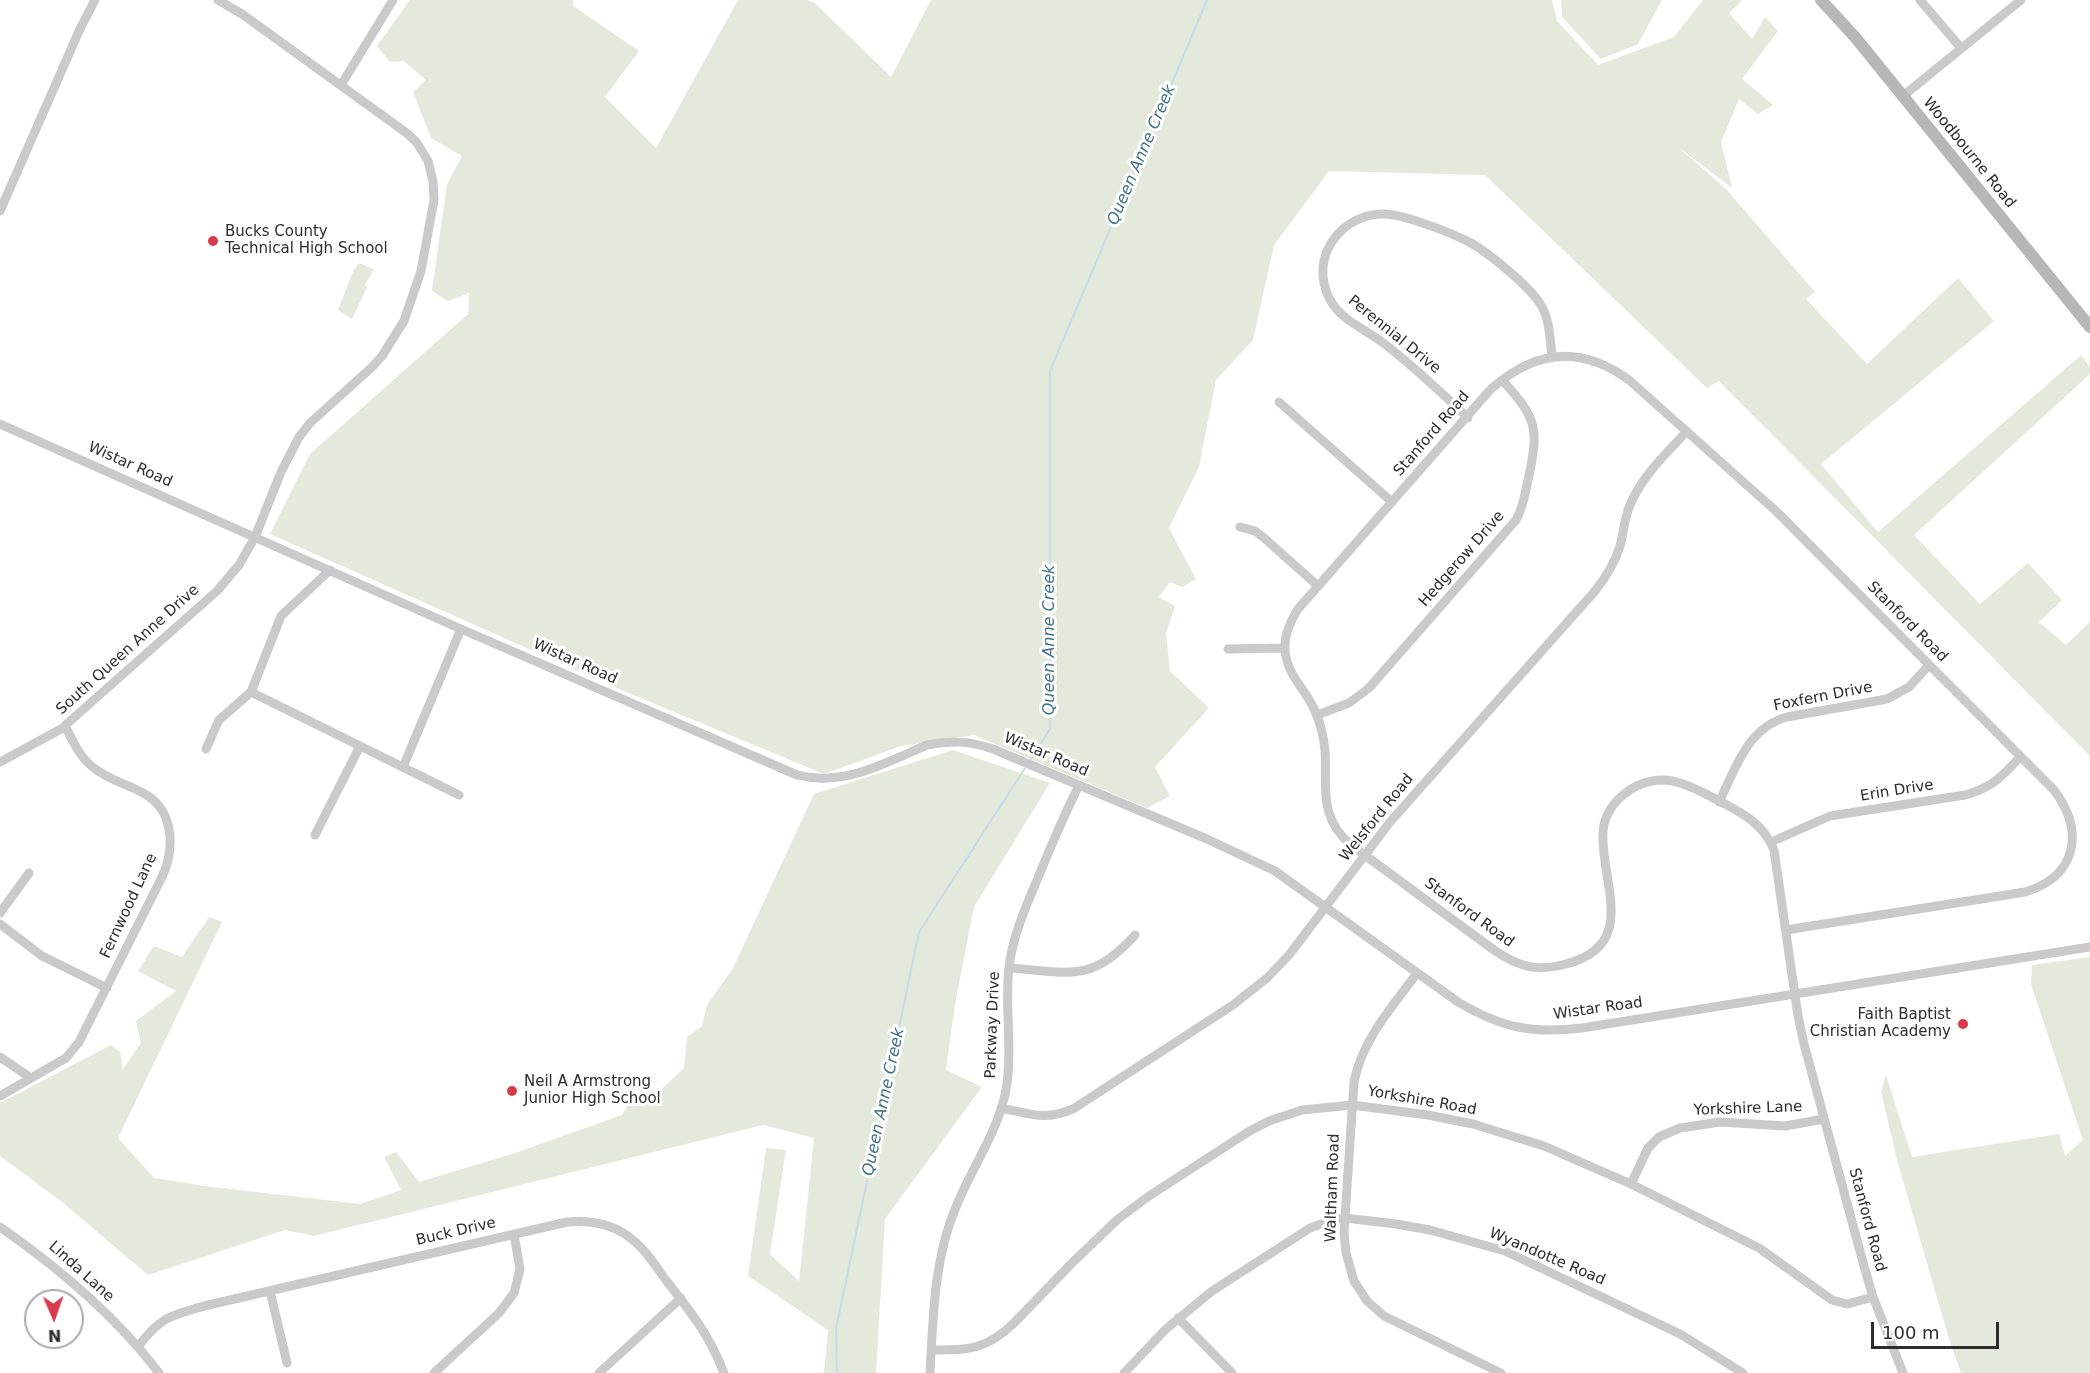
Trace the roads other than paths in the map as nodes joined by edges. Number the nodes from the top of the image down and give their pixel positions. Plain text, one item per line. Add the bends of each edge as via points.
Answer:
1 (96, 0) edge
2 (218, 0) edge
3 (393, 0) edge
4 (1821, 0) edge
5 (1920, 0) edge
6 (2021, 0) edge
7 (1961, 48) junction
8 (341, 85) junction
9 (1903, 96) junction
10 (0, 212) edge
11 (2090, 327) edge
12 (1552, 356) junction
13 (1502, 380) junction
14 (1279, 402) dead end
15 (1468, 418) junction
16 (0, 424) edge
17 (1687, 431) junction
18 (1392, 502) junction
19 (1240, 527) dead end
20 (255, 537) junction
21 (330, 570) junction
22 (1318, 586) junction
23 (461, 629) junction
24 (1285, 648) junction
25 (1228, 649) dead end
26 (1929, 665) junction
27 (251, 692) junction
28 (1317, 715) junction
29 (65, 726) junction
30 (360, 746) junction
31 (206, 749) dead end
32 (2020, 757) junction
33 (0, 762) edge
34 (403, 767) junction
35 (1079, 785) junction
36 (459, 795) dead end
37 (1719, 802) junction
38 (315, 835) dead end
39 (1771, 842) junction
40 (1364, 855) junction
41 (29, 873) dead end
42 (1326, 907) junction
43 (0, 913) edge
44 (0, 924) edge
45 (1786, 930) junction
46 (1135, 935) dead end
47 (2090, 947) edge
48 (1009, 968) junction
49 (1417, 973) junction
50 (107, 988) junction
51 (1795, 995) junction
52 (0, 1057) edge
53 (31, 1078) junction
54 (0, 1096) edge
55 (1352, 1105) junction
56 (1001, 1108) junction
57 (1824, 1119) junction
58 (1631, 1184) junction
59 (1345, 1218) junction
60 (0, 1227) edge
61 (514, 1234) junction
62 (270, 1291) junction
63 (1874, 1297) junction
64 (681, 1298) junction
65 (1178, 1318) junction
66 (138, 1347) junction
67 (931, 1350) junction
68 (286, 1363) dead end
69 (159, 1373) edge
70 (434, 1373) edge
71 (599, 1373) edge
72 (724, 1373) edge
73 (930, 1373) edge
74 (1124, 1373) edge
75 (1232, 1373) edge
76 (1501, 1373) edge
77 (1743, 1373) edge
78 (1903, 1373) edge

1 - 10 street
2 - 8 street, South Queen Anne Drive
3 - 8 street
4 - 9 main road, Woodbourne Road
5 - 7 street
6 - 7 street
7 - 9 street
8 - 20 street, South Queen Anne Drive via 408,134 428,161 434,200 421,271 404,321 382,356 299,437
9 - 11 main road, Woodbourne Road
12 - 13 street, Stanford Road via 1517,369
12 - 15 street, Perennial Drive via 1542,307 1482,250 1398,216 1367,216 1345,227 1330,246 1324,264 1324,281 1333,305 1387,346
12 - 17 street, Stanford Road via 1589,359 1616,370
13 - 15 street, Stanford Road
13 - 28 street, Hedgerow Drive via 1527,409 1534,429 1533,457 1519,515 1369,688 1348,703
14 - 18 street
15 - 18 street, Stanford Road
16 - 20 street, Wistar Road
17 - 26 street, Stanford Road via 1777,512
17 - 40 street, Welsford Road via 1635,494 1624,521 1620,546 1595,591
18 - 22 street, Stanford Road
19 - 22 street via 1256,531
20 - 21 street, Wistar Road
20 - 29 street, South Queen Anne Drive via 239,565 217,591
21 - 23 street, Wistar Road
21 - 27 street via 281,616
22 - 24 street, Stanford Road via 1289,623
23 - 34 street
23 - 35 street, Wistar Road via 764,762 809,778 849,776 927,745 963,741
24 - 25 street
24 - 28 street, Stanford Road via 1293,677
26 - 32 street, Stanford Road
26 - 37 street, Foxfern Drive via 1895,697 1771,722 1747,746
27 - 30 street
27 - 31 street via 219,720
28 - 40 street, Stanford Road via 1324,746 1329,817 1344,840
29 - 33 street, South Queen Anne Drive
29 - 50 street, Fernwood Lane via 92,767 153,800 170,835 167,866
30 - 34 street
30 - 38 street
32 - 39 street, Erin Drive via 1982,791 1830,816
32 - 45 street, Stanford Road via 2054,790 2069,814 2073,835 2070,851 2055,877 2025,892
34 - 36 street
35 - 42 street, Wistar Road via 1254,860
35 - 48 street, Parkway Drive via 1022,916
37 - 39 street, Stanford Road via 1758,824
37 - 40 street, Stanford Road via 1683,784 1663,780 1635,787 1618,799 1606,819 1603,834 1612,905 1609,928 1596,948 1564,965 1530,968 1510,961
39 - 45 street, Stanford Road
40 - 42 street, Welsford Road
41 - 43 street
42 - 49 street, Wistar Road
42 - 56 street, Welsford Road via 1289,955 1249,993 1073,1108 1040,1116
44 - 50 street via 42,956
45 - 51 street, Stanford Road
46 - 48 street via 1109,960 1091,969 1067,972
47 - 51 street, Wistar Road
48 - 56 street, Parkway Drive via 1009,1066
49 - 51 street, Wistar Road via 1478,1014 1540,1031
49 - 55 street, Waltham Road via 1363,1052
50 - 53 street, Fernwood Lane via 71,1053
51 - 57 street, Stanford Road
52 - 53 street
53 - 54 street, Fernwood Lane
55 - 58 street, Yorkshire Road via 1473,1124 1570,1156
55 - 59 street, Waltham Road
55 - 67 street, Yorkshire Road via 1296,1111 1248,1132 1118,1219 1002,1335 976,1348
56 - 67 street, Parkway Drive via 955,1209 945,1241
57 - 58 street, Yorkshire Lane via 1785,1126 1720,1122 1673,1130 1648,1148
57 - 63 street, Stanford Road
58 - 63 street, Yorkshire Road via 1759,1248 1832,1300 1846,1304
59 - 65 street, Wyandotte Road via 1320,1223 1290,1240
59 - 76 street, Waltham Road via 1349,1268 1367,1301 1397,1323
59 - 77 street, Wyandotte Road via 1430,1230 1504,1251 1680,1334
60 - 66 street, Linda Lane via 62,1273
61 - 62 street, Buck Drive
61 - 64 street, Buck Drive via 580,1221 610,1227 642,1249
61 - 70 street via 520,1269 514,1293 499,1313
62 - 66 street, Buck Drive via 176,1314 156,1325
62 - 68 street
63 - 78 street, Stanford Road
64 - 71 street
64 - 72 street, Buck Drive via 711,1341
65 - 74 street, Wyandotte Road
65 - 75 street
66 - 69 street, Linda Lane
67 - 73 street, Parkway Drive

